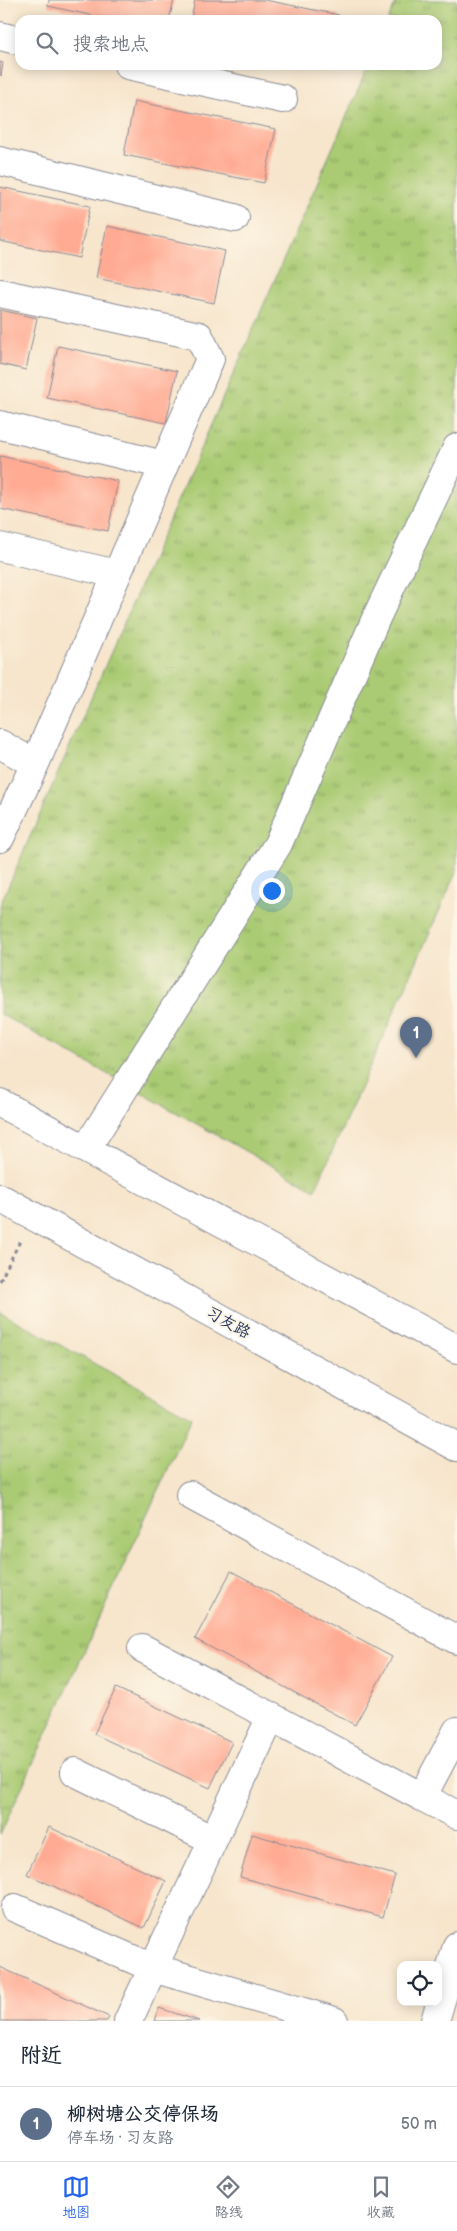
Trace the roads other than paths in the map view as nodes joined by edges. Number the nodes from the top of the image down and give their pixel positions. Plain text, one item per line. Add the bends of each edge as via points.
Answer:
1 (0, 36) edge
2 (15, 40) edge
3 (150, 70) edge
4 (283, 100) dead end
5 (0, 161) edge
6 (235, 218) dead end
7 (0, 293) edge
8 (0, 425) edge
9 (457, 448) edge
10 (164, 465) junction
11 (0, 547) edge
12 (117, 574) junction
13 (0, 744) edge
14 (35, 764) junction
15 (0, 838) edge
16 (0, 1103) edge
17 (86, 1149) junction
18 (0, 1198) edge
19 (457, 1349) edge
20 (457, 1447) edge
21 (190, 1495) dead end
22 (457, 1640) edge
23 (142, 1648) dead end
24 (271, 1717) junction
25 (457, 1731) edge
26 (75, 1772) dead end
27 (422, 1797) junction
28 (457, 1815) edge
29 (213, 1840) junction
30 (15, 1908) dead end
31 (457, 1946) edge
32 (153, 1968) junction
33 (128, 2021) edge
34 (334, 2021) edge
35 (435, 2021) edge

1 - 2 main road
3 - 4 main road
5 - 6 main road
7 - 10 main road via 199,336 210,359
8 - 10 main road
9 - 17 main road via 377,616 278,844
10 - 12 main road
11 - 12 main road
12 - 14 main road
13 - 14 main road
14 - 15 main road
16 - 17 main road
17 - 19 main road
18 - 20 main road, 习友路
21 - 22 main road
23 - 24 main road
24 - 27 main road
24 - 29 main road
25 - 27 main road
26 - 29 main road
27 - 28 main road
29 - 32 main road
30 - 32 main road
31 - 35 main road
32 - 33 main road
32 - 34 main road

